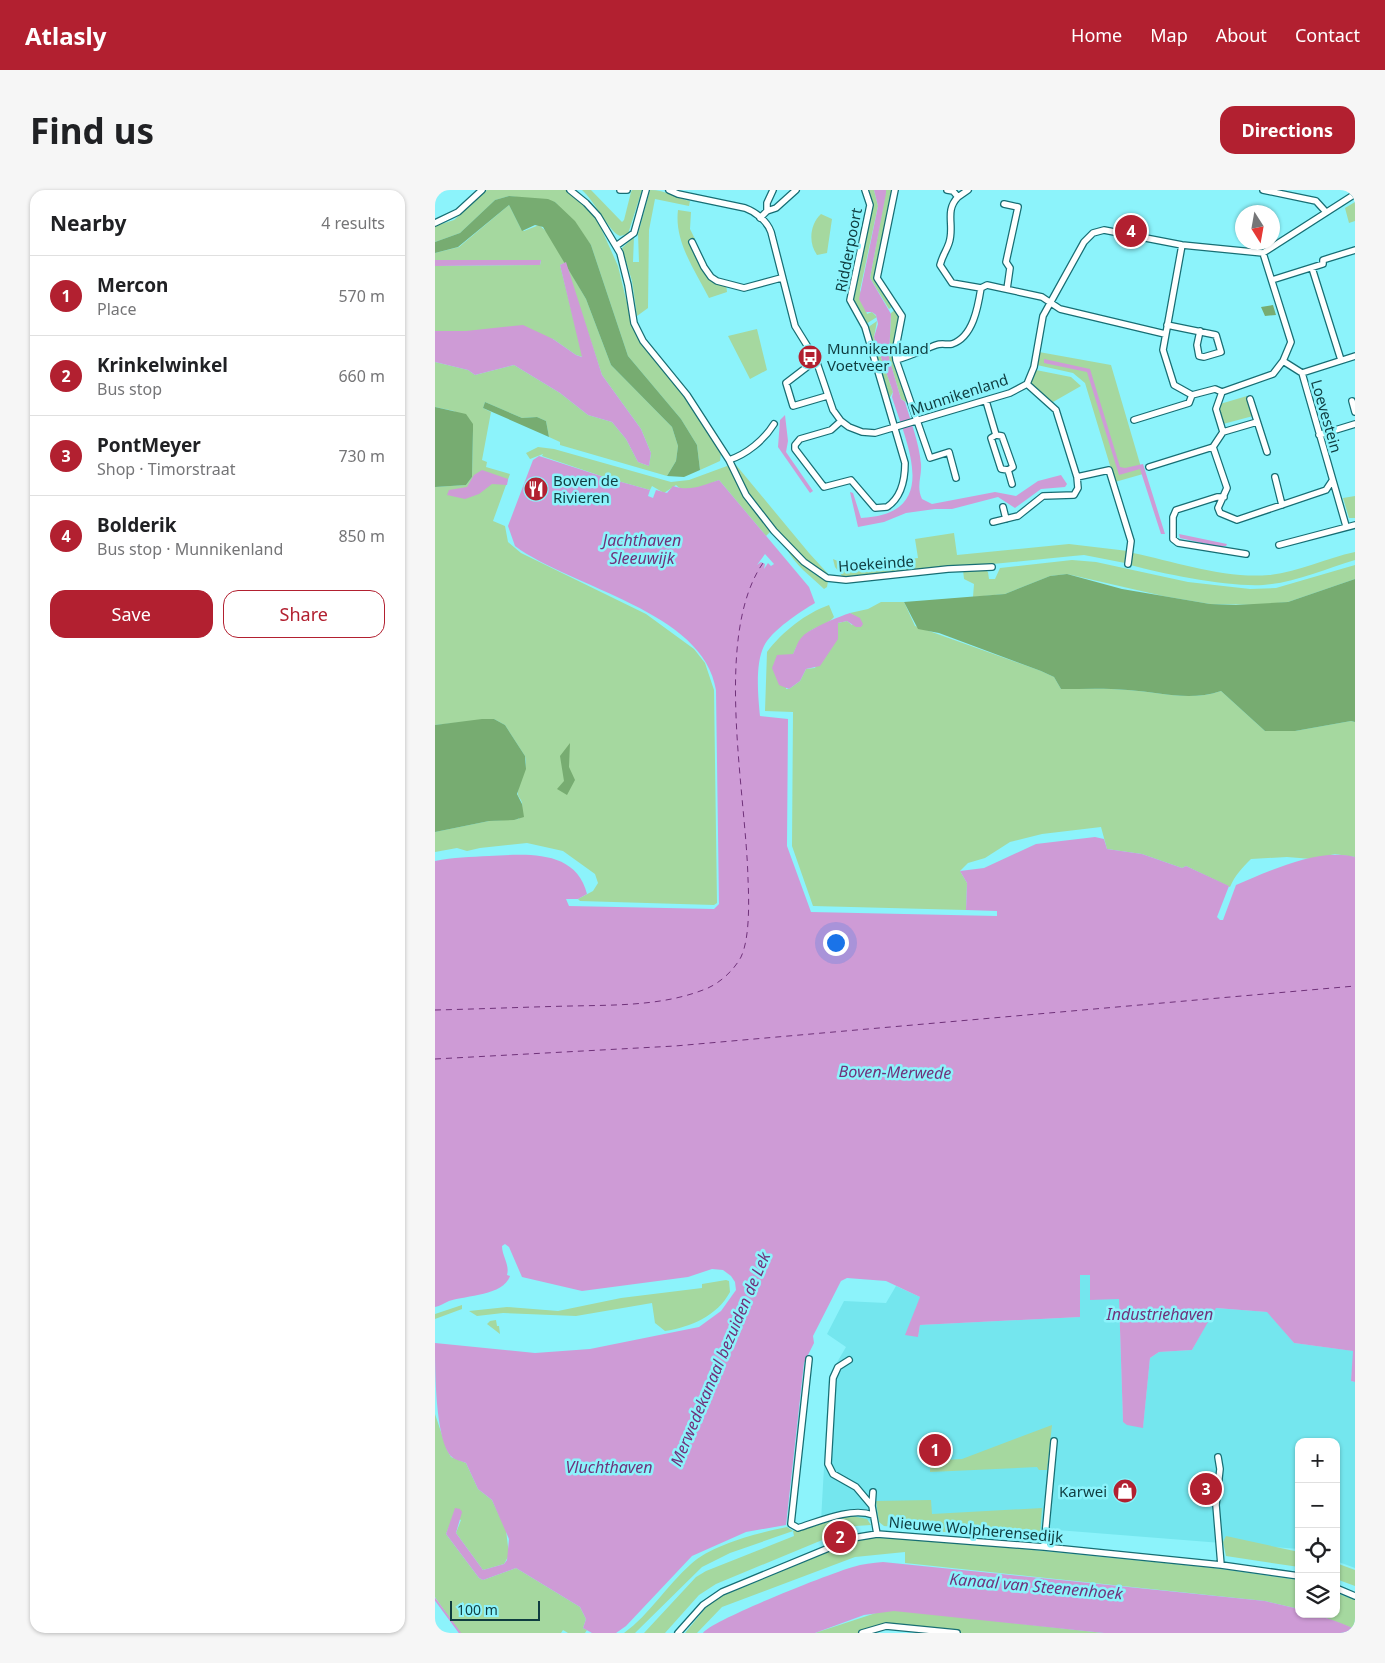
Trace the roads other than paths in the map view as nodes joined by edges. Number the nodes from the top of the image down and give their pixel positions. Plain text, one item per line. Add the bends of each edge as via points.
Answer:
1 (482, 190) edge
2 (570, 190) edge
3 (620, 190) edge
4 (627, 190) edge
5 (646, 190) edge
6 (669, 190) edge
7 (773, 190) edge
8 (797, 190) edge
9 (865, 190) edge
10 (895, 190) edge
11 (947, 190) edge
12 (968, 190) edge
13 (1263, 190) edge
14 (687, 193) edge
15 (1355, 194) edge
16 (958, 197) junction
17 (1003, 204) dead end
18 (767, 211) junction
19 (1326, 212) junction
20 (760, 218) junction
21 (435, 223) edge
22 (692, 242) dead end
23 (1182, 245) junction
24 (615, 246) junction
25 (1355, 250) edge
26 (1263, 253) junction
27 (1312, 268) junction
28 (781, 278) junction
29 (1272, 280) junction
30 (981, 288) junction
31 (1007, 289) junction
32 (1050, 303) junction
33 (1167, 325) junction
34 (1200, 332) junction
35 (1165, 334) junction
36 (1355, 356) edge
37 (816, 360) junction
38 (896, 360) junction
39 (1341, 360) junction
40 (1283, 362) junction
41 (1302, 373) junction
42 (1027, 384) junction
43 (1222, 392) junction
44 (1192, 395) junction
45 (827, 396) junction
46 (1250, 399) dead end
47 (986, 401) junction
48 (1351, 401) dead end
49 (1355, 412) edge
50 (1134, 420) dead end
51 (841, 421) junction
52 (915, 422) junction
53 (1257, 422) junction
54 (774, 424) dead end
55 (1355, 424) edge
56 (897, 427) junction
57 (1223, 432) junction
58 (995, 435) junction
59 (1319, 435) junction
60 (1213, 447) junction
61 (1267, 452) dead end
62 (729, 460) junction
63 (1149, 466) dead end
64 (1008, 470) junction
65 (1077, 477) junction
66 (1275, 477) dead end
67 (957, 478) dead end
68 (1332, 481) junction
69 (1012, 484) dead end
70 (1223, 496) junction
71 (1282, 505) junction
72 (1003, 507) dead end
73 (1006, 519) junction
74 (993, 522) dead end
75 (1355, 525) edge
76 (1346, 526) junction
77 (1279, 545) dead end
78 (1246, 554) dead end
79 (1128, 564) dead end
80 (992, 567) dead end
81 (809, 1359) dead end
82 (849, 1360) dead end
83 (1054, 1441) dead end
84 (1218, 1457) dead end
85 (873, 1492) dead end
86 (872, 1506) junction
87 (873, 1516) junction
88 (877, 1534) junction
89 (1044, 1547) junction
90 (1221, 1565) junction
91 (1295, 1575) edge
92 (1340, 1590) edge
93 (1355, 1596) edge
94 (678, 1633) edge
95 (862, 1633) edge
96 (957, 1633) edge

1 - 21 street via 458,212
2 - 24 street, Hoekeinde via 598,216
3 - 4 street
5 - 24 street via 635,233
6 - 14 street
7 - 18 street
8 - 18 street via 776,208
9 - 56 street, Ridderpoort via 870,205 850,300 865,327
10 - 38 street via 877,278 902,316
11 - 16 street
12 - 16 street
13 - 19 street via 1316,201
14 - 20 street via 745,208
15 - 19 street
16 - 30 street via 952,203 949,245 943,251 940,265 952,283
17 - 31 street via 1018,207 1006,262 1010,268
18 - 20 street
19 - 26 street
20 - 28 street via 771,232
22 - 28 street via 704,267 717,281 744,288
23 - 26 street, Munnikenland
23 - 32 street, Munnikenland via 1099,230 1087,236
23 - 33 street
24 - 62 street, Hoekeinde via 620,253 634,322 643,341 687,394
25 - 27 street via 1323,260 1323,264
26 - 29 street
27 - 29 street
27 - 39 street
28 - 37 street via 795,326
29 - 40 street via 1291,342
30 - 31 street via 987,285
30 - 38 street via 976,314 967,332 952,344 936,345
31 - 32 street via 1042,297
32 - 35 street via 1060,309
32 - 42 street, Munnikenland via 1043,316 1034,367
33 - 34 street
33 - 35 street
34 - 34 street via 1199,356 1204,358 1221,352 1216,335
35 - 44 street via 1163,350 1174,385
36 - 39 street
37 - 45 street
37 - 45 street via 786,383 793,406
38 - 52 street
39 - 41 street
40 - 41 street, Loevestein
40 - 43 street via 1273,374
41 - 59 street, Loevestein
42 - 47 street, Munnikenland
42 - 65 street via 1056,410
43 - 44 street via 1215,389
43 - 57 street via 1216,409
44 - 50 street via 1189,403
45 - 51 street
46 - 53 street
47 - 52 street, Munnikenland
47 - 58 street
48 - 49 street
51 - 56 street, Munnikenland via 862,432 875,433
51 - 56 street, Ridderpoort via 831,430 800,440 795,449 821,485 828,487 851,480 869,503 881,509 893,504 905,477
52 - 56 street, Munnikenland
52 - 67 street via 930,458 949,452
53 - 57 street
53 - 61 street
54 - 62 street via 763,438
55 - 59 street
57 - 60 street
58 - 64 street via 991,438 1001,469
58 - 64 street via 1002,436 1005,441 1013,467
59 - 68 street, Loevestein
60 - 63 street
60 - 70 street via 1227,488
62 - 80 street, Hoekeinde via 746,495 774,531 804,562 827,578 853,580
64 - 69 street
65 - 73 street via 1078,488 1073,495 1043,496 1025,512
65 - 79 street via 1109,470 1131,541
66 - 71 street
68 - 71 street via 1326,490
68 - 76 street
70 - 71 street via 1218,508 1220,513 1237,520
70 - 78 street via 1177,510 1173,517 1173,539 1178,543
72 - 73 street
73 - 74 street
75 - 76 street
76 - 77 street
81 - 87 street via 791,1524 798,1528 852,1514
82 - 86 street via 838,1367 833,1378 828,1464 833,1474 856,1487
83 - 89 street
84 - 90 street via 1216,1505
85 - 86 street
86 - 87 street
87 - 88 street
88 - 89 street, Nieuwe Wolpherensedijk
88 - 94 street, Nieuwe Wolpherensedijk via 853,1538 722,1592 703,1605
89 - 90 street, Nieuwe Wolpherensedijk
90 - 91 street, Nieuwe Wolpherensedijk
92 - 93 street
95 - 96 street via 886,1626

